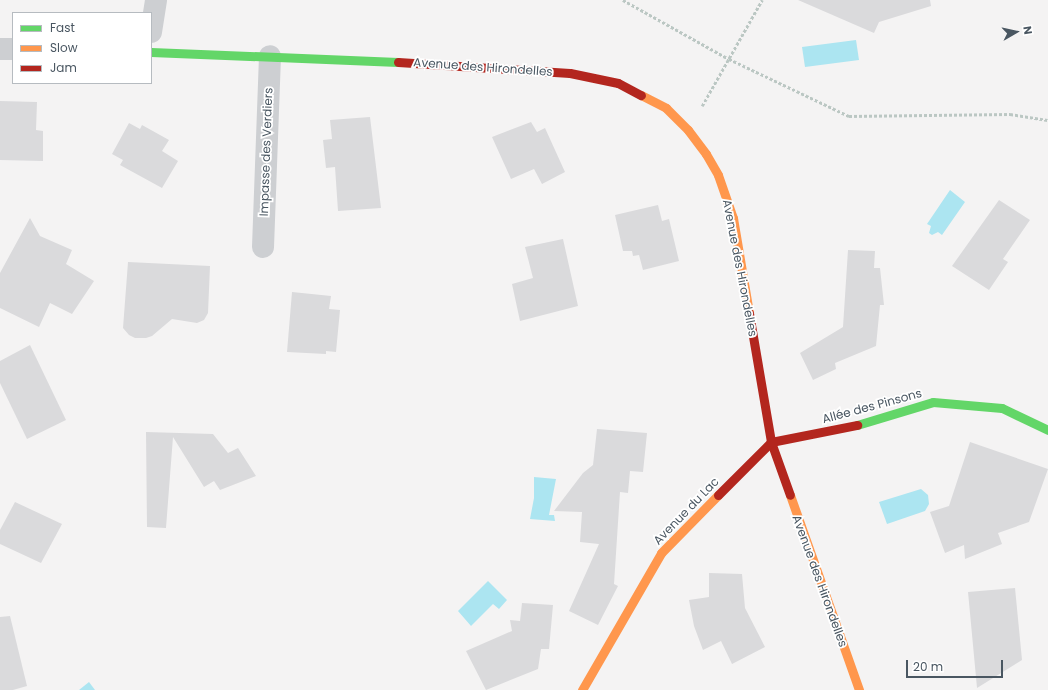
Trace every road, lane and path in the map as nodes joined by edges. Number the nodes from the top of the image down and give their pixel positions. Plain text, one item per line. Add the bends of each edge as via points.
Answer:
1 (156, 0) edge
2 (623, 0) edge
3 (762, 0) edge
4 (152, 26) edge
5 (0, 49) edge
6 (12, 49) edge
7 (152, 52) edge
8 (270, 56) junction
9 (729, 59) junction
10 (1048, 120) edge
11 (688, 130) junction
12 (263, 247) dead end
13 (1048, 430) edge
14 (771, 442) junction
15 (582, 690) edge
16 (859, 690) edge

1 - 4 street
2 - 9 path
3 - 9 path
5 - 6 street
7 - 8 street, Avenue des Hirondelles
8 - 11 street, Avenue des Hirondelles via 425,63 595,77 618,83 666,108
8 - 12 street, Impasse des Verdiers
9 - 10 path via 849,116 1010,114
9 - 11 path
11 - 14 street, Avenue des Hirondelles via 718,175 729,205
13 - 14 street, Allée des Pinsons via 1002,408 933,402 854,426
14 - 15 street, Avenue du Lac via 661,553
14 - 16 street, Avenue des Hirondelles

